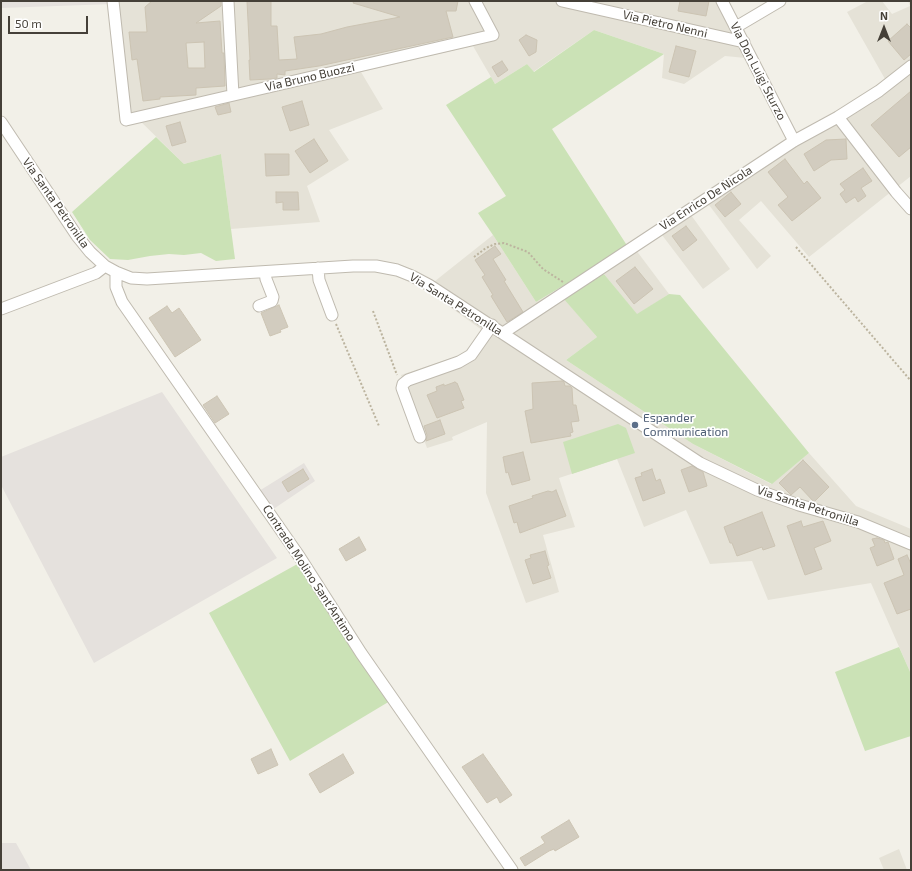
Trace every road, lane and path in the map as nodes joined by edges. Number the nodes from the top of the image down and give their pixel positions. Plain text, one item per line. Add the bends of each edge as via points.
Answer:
1 (228, 1) edge
2 (475, 1) edge
3 (562, 1) edge
4 (722, 1) edge
5 (780, 1) edge
6 (574, 2) edge
7 (116, 3) edge
8 (736, 27) junction
9 (744, 42) junction
10 (911, 66) edge
11 (233, 95) junction
12 (838, 117) junction
13 (1, 122) edge
14 (794, 141) junction
15 (911, 209) edge
16 (796, 247) dead end
17 (474, 257) dead end
18 (105, 266) junction
19 (318, 268) junction
20 (116, 272) junction
21 (265, 272) junction
22 (576, 285) junction
23 (2, 306) edge
24 (259, 306) dead end
25 (373, 311) dead end
26 (332, 315) joint
27 (492, 325) junction
28 (503, 333) junction
29 (911, 381) edge
30 (403, 384) junction
31 (379, 426) dead end
32 (420, 437) dead end
33 (911, 544) edge
34 (512, 870) edge

1 - 11 street
2 - 11 street, Via Bruno Buozzi via 493,35
3 - 6 street, Via Pietro Nenni
4 - 8 street, Via Don Luigi Sturzo
5 - 8 street
6 - 9 street, Via Pietro Nenni
7 - 11 street, Via Bruno Buozzi via 126,120
8 - 9 street, Via Don Luigi Sturzo
9 - 14 street, Via Don Luigi Sturzo
10 - 12 street, Via Enrico De Nicola via 879,91
12 - 14 street, Via Enrico De Nicola
12 - 15 street
13 - 18 street, Via Santa Petronilla via 77,236
14 - 22 street, Via Enrico De Nicola
16 - 29 path
17 - 22 path via 486,248 504,243 528,252 543,269 564,282
18 - 20 street, Via Santa Petronilla
18 - 23 street via 96,273
19 - 21 street, Via Santa Petronilla
19 - 26 street via 319,280
19 - 27 street, Via Santa Petronilla via 376,266 397,270 429,285
20 - 21 street, Via Santa Petronilla via 131,278 147,279
20 - 34 street, Contrada Molino Sant'Antimo via 116,287 122,302 300,556 361,653
21 - 24 street via 273,298
22 - 28 street, Via Enrico De Nicola
25 - 30 path via 399,380
26 - 31 path
27 - 28 street, Via Santa Petronilla
27 - 30 street via 471,355
28 - 33 street, Via Santa Petronilla via 711,469 799,506 858,522
30 - 32 street via 402,388

